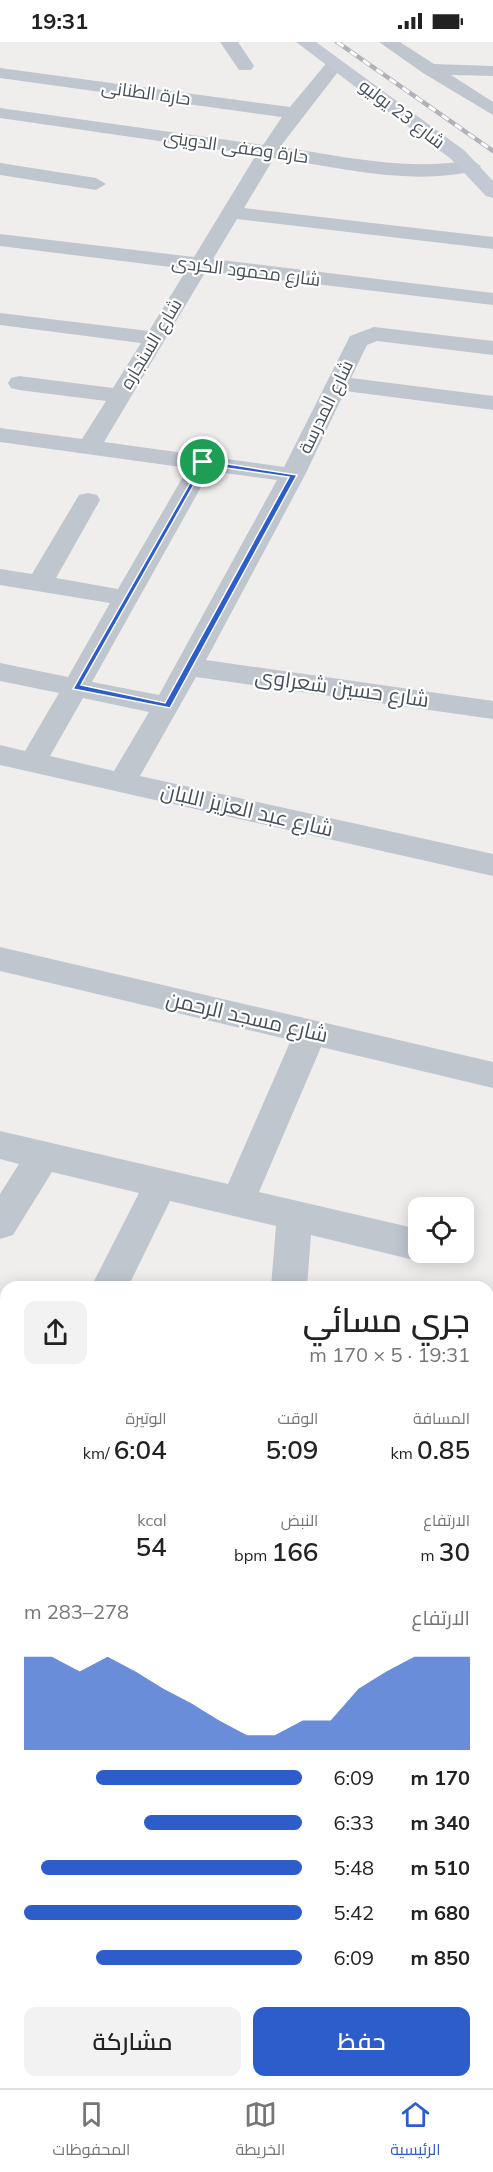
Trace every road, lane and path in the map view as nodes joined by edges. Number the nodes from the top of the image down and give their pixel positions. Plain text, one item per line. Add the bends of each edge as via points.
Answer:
1 (229, 42) edge
2 (305, 42) edge
3 (388, 42) edge
4 (335, 64) junction
5 (245, 66) dead end
6 (428, 69) junction
7 (493, 71) edge
8 (0, 73) edge
9 (493, 110) edge
10 (0, 113) edge
11 (292, 114) junction
12 (267, 152) junction
13 (471, 166) junction
14 (0, 169) edge
15 (96, 184) dead end
16 (493, 192) edge
17 (231, 212) junction
18 (0, 240) edge
19 (493, 243) edge
20 (198, 265) junction
21 (493, 299) edge
22 (0, 319) edge
23 (154, 338) junction
24 (493, 348) edge
25 (19, 383) dead end
26 (337, 383) junction
27 (120, 396) junction
28 (493, 403) edge
29 (0, 435) edge
30 (89, 447) junction
31 (203, 462) junction
32 (293, 475) junction
33 (88, 500) dead end
34 (0, 577) edge
35 (40, 583) junction
36 (126, 598) junction
37 (190, 668) junction
38 (0, 672) edge
39 (76, 687) junction
40 (167, 706) junction
41 (493, 710) edge
42 (0, 755) edge
43 (33, 762) junction
44 (122, 782) junction
45 (493, 865) edge
46 (0, 959) edge
47 (310, 1032) junction
48 (493, 1075) edge
49 (0, 1144) edge
50 (43, 1156) junction
51 (161, 1184) junction
52 (237, 1203) junction
53 (295, 1216) junction
54 (0, 1224) edge
55 (408, 1243) edge
56 (112, 1281) edge
57 (290, 1281) edge

1 - 5 street
2 - 4 street, شارع 23 يوليو
3 - 6 street
4 - 11 street, شارع السنجاره
4 - 13 street, شارع 23 يوليو
6 - 7 street
6 - 9 street
8 - 11 street, حارة الطنانى
10 - 12 street, حارة وصفى الدوينى
11 - 12 street, شارع السنجاره
12 - 13 street, حارة وصفى الدوينى via 407,171
12 - 17 street, شارع السنجاره
13 - 16 street, شارع 23 يوليو
14 - 15 street
17 - 19 street
17 - 20 street, شارع السنجاره
18 - 20 street, شارع محمود الكردى
20 - 21 street, شارع محمود الكردى
20 - 23 street, شارع السنجاره
22 - 23 street
23 - 27 street, شارع السنجاره
24 - 26 street, شارع المدرسة via 374,334 358,341
25 - 27 street
26 - 28 street
26 - 32 street, شارع المدرسة
27 - 30 street, شارع السنجاره
29 - 30 street
30 - 31 street
31 - 32 street
31 - 36 street
32 - 37 street, شارع المدرسة
33 - 35 street
34 - 35 street
35 - 36 street
36 - 39 street
37 - 40 street, شارع المدرسة
37 - 41 street, شارع حسين شعراوى
38 - 39 street
39 - 40 street
39 - 43 street
40 - 44 street, شارع المدرسة
42 - 43 street, شارع عبد العزيز اللبان
43 - 44 street, شارع عبد العزيز اللبان
44 - 45 street, شارع عبد العزيز اللبان
46 - 47 street, شارع مسجد الرحمن
47 - 48 street, شارع مسجد الرحمن
47 - 52 street
49 - 50 street
50 - 51 street
50 - 54 street
51 - 52 street
51 - 56 street
52 - 53 street
53 - 55 street
53 - 57 street

